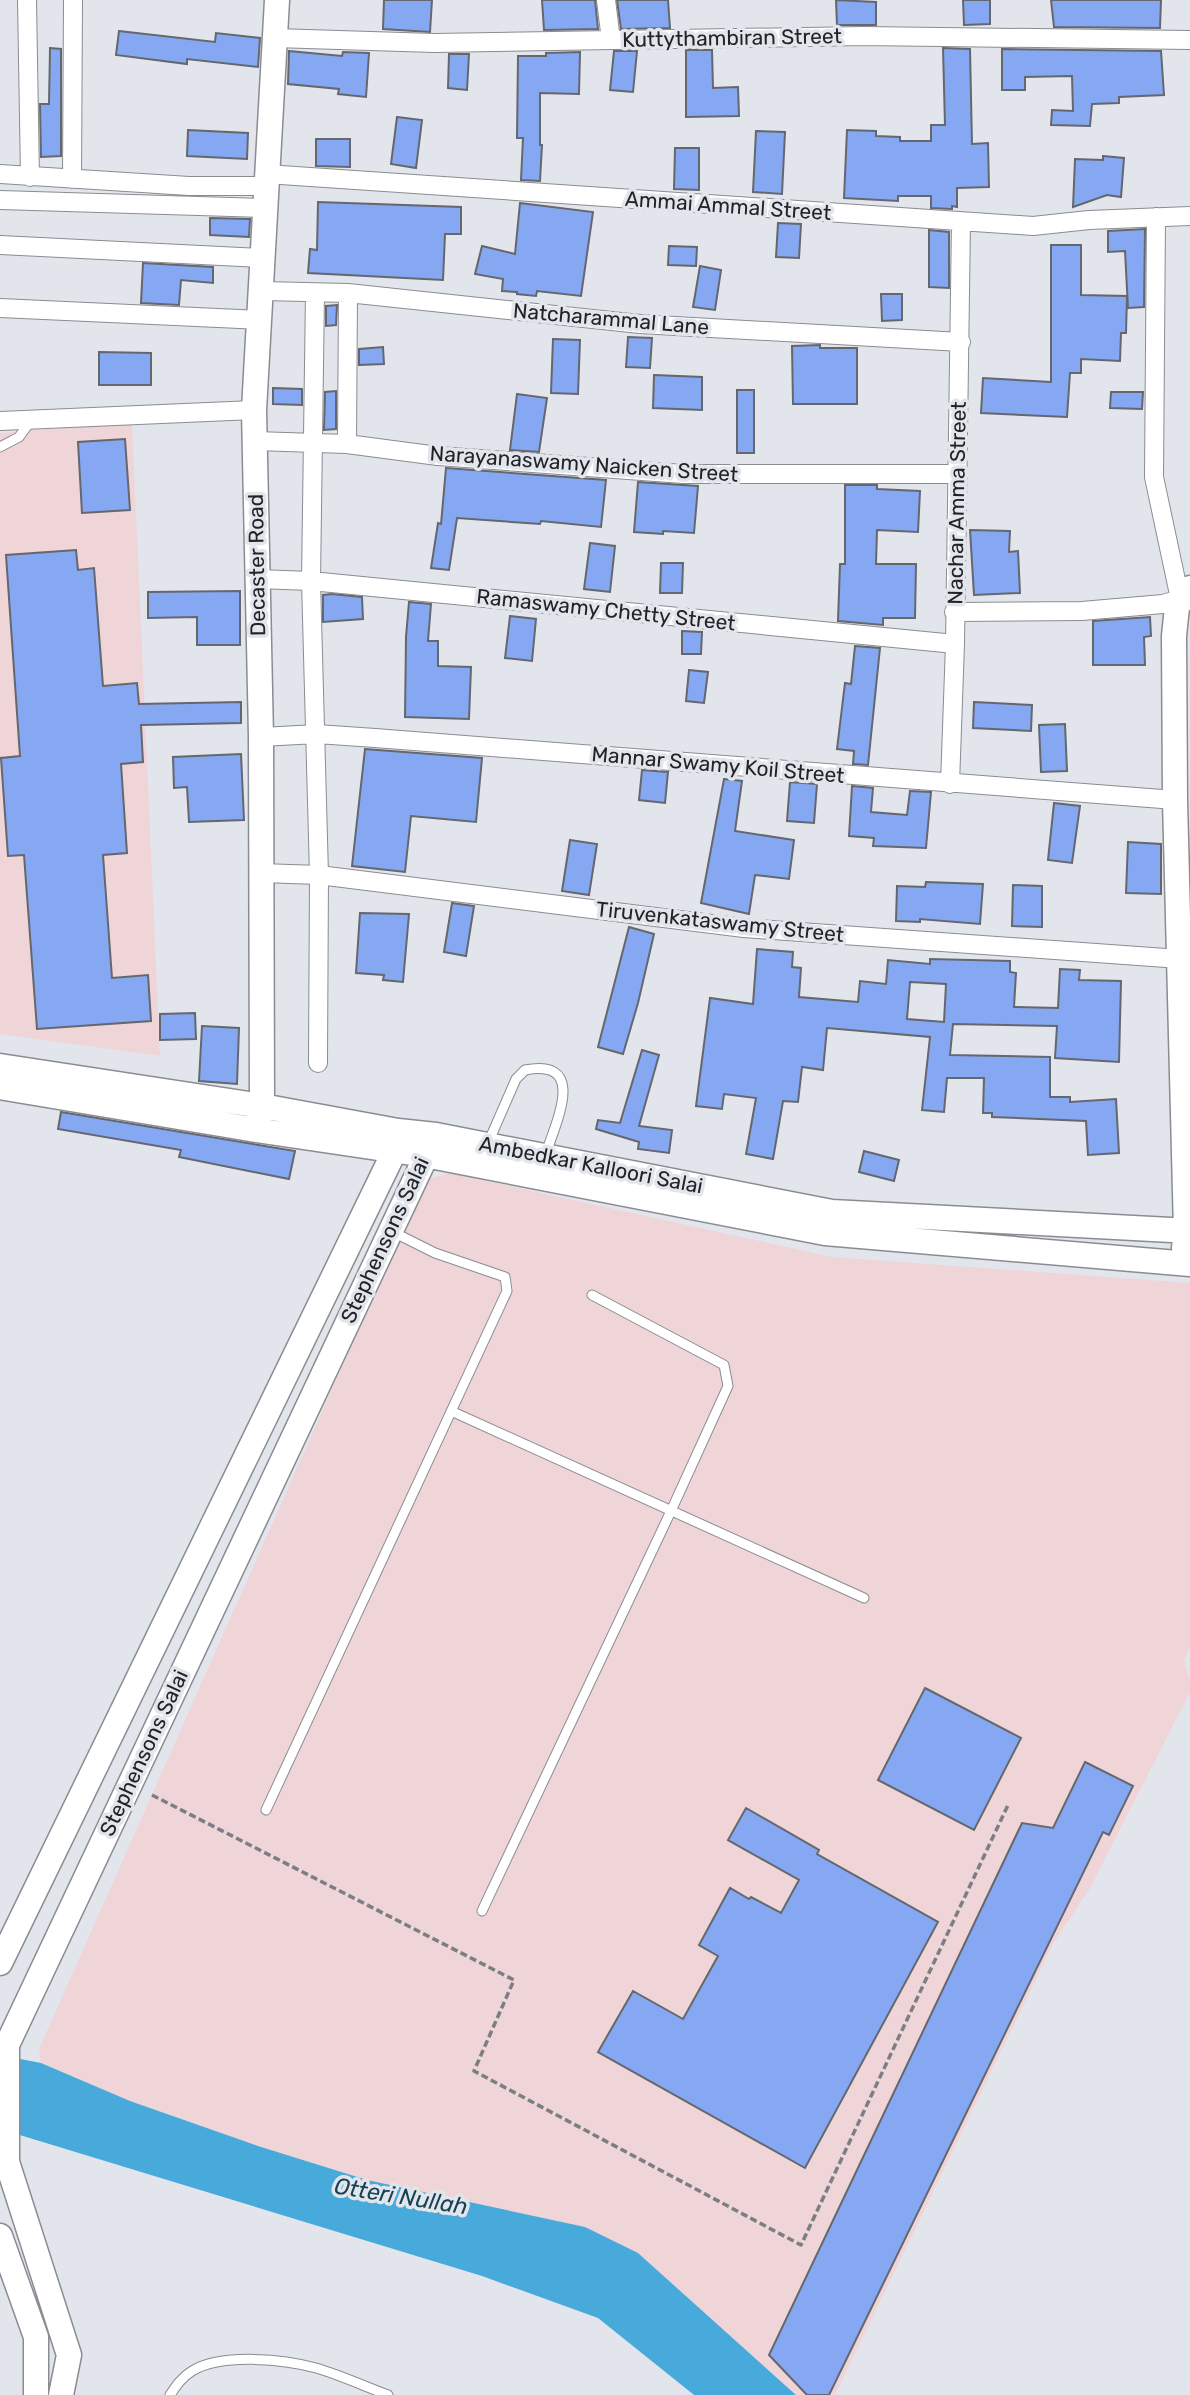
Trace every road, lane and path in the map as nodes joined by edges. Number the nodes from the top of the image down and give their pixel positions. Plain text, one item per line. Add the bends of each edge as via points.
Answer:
1 (27, 0) edge
2 (73, 0) edge
3 (277, 0) edge
4 (606, 0) edge
5 (275, 38) junction
6 (611, 40) junction
7 (1190, 40) edge
8 (0, 174) edge
9 (30, 177) junction
10 (72, 179) junction
11 (265, 189) junction
12 (0, 200) edge
13 (1190, 216) edge
14 (1157, 217) junction
15 (961, 222) junction
16 (0, 245) edge
17 (262, 258) junction
18 (262, 291) junction
19 (315, 293) junction
20 (348, 293) junction
21 (0, 308) edge
22 (259, 320) junction
23 (961, 342) junction
24 (254, 410) junction
25 (33, 418) junction
26 (0, 421) edge
27 (255, 441) junction
28 (313, 441) junction
29 (347, 444) junction
30 (0, 447) edge
31 (956, 474) junction
32 (257, 579) junction
33 (311, 581) junction
34 (1185, 594) edge
35 (954, 612) junction
36 (955, 645) junction
37 (317, 734) junction
38 (261, 737) junction
39 (950, 784) junction
40 (1175, 800) junction
41 (261, 873) junction
42 (319, 875) junction
43 (1180, 959) junction
44 (318, 1063) dead end
45 (0, 1066) edge
46 (0, 1087) edge
47 (259, 1118) junction
48 (397, 1140) junction
49 (430, 1144) junction
50 (487, 1144) junction
51 (545, 1156) junction
52 (390, 1231) junction
53 (1188, 1231) edge
54 (1186, 1264) edge
55 (592, 1296) dead end
56 (451, 1411) junction
57 (671, 1511) junction
58 (864, 1598) dead end
59 (152, 1796) dead end
60 (1009, 1803) dead end
61 (266, 1810) dead end
62 (482, 1911) dead end
63 (0, 1963) edge
64 (0, 2236) edge
65 (36, 2395) edge
66 (61, 2395) edge
67 (170, 2395) edge
68 (387, 2395) edge

1 - 9 street
2 - 10 street
3 - 5 main road, Decaster Road
4 - 6 street
5 - 6 street, Kuttythambiran Street via 435,43
5 - 11 main road, Decaster Road
6 - 7 street, Kuttythambiran Street via 863,36
8 - 9 street
9 - 10 street
10 - 11 street
11 - 12 street
11 - 15 street, Ammai Ammal Street
11 - 17 main road, Decaster Road
13 - 14 street, Ammai Ammal Street
14 - 15 street, Ammai Ammal Street via 1033,226
14 - 34 street via 1154,477
15 - 23 street, Nachar Amma Street
16 - 17 street
17 - 18 main road, Decaster Road
18 - 19 street, Natcharammal Lane
18 - 22 main road, Decaster Road
19 - 20 street, Natcharammal Lane
19 - 28 street
20 - 23 street, Natcharammal Lane via 640,324
20 - 29 street
21 - 22 street
22 - 24 main road, Decaster Road
23 - 31 street, Nachar Amma Street
24 - 25 street
24 - 27 main road, Decaster Road
25 - 26 street
25 - 30 lane via 19,438
27 - 28 street, Narayanaswamy Naicken Street
27 - 32 main road, Decaster Road
28 - 29 street, Narayanaswamy Naicken Street
28 - 33 street
29 - 31 street, Narayanaswamy Naicken Street via 438,456 682,474
31 - 35 street, Nachar Amma Street
32 - 33 street, Ramaswamy Chetty Street
32 - 38 main road, Decaster Road
33 - 36 street, Ramaswamy Chetty Street
33 - 37 street
34 - 35 street via 1163,604 1082,611
34 - 40 main road via 1177,607 1174,636
35 - 36 street, Nachar Amma Street
36 - 39 street, Nachar Amma Street
37 - 38 street, Mannar Swamy Koil Street
37 - 39 street, Mannar Swamy Koil Street
37 - 42 street
38 - 41 main road, Decaster Road
39 - 40 street, Mannar Swamy Koil Street
40 - 43 main road
41 - 42 street, Tiruvenkataswamy Street
41 - 47 main road, Decaster Road
42 - 43 street, Tiruvenkataswamy Street via 744,928
42 - 44 street
43 - 53 main road
45 - 47 main road, Ambedkar Kalloori Salai
46 - 47 main road, Ambedkar Kalloori Salai
47 - 48 main road, Ambedkar Kalloori Salai
48 - 49 main road, Ambedkar Kalloori Salai
48 - 63 main road, Stephensons Salai
49 - 50 main road, Ambedkar Kalloori Salai
49 - 52 main road, Stephensons Salai
49 - 54 main road, Ambedkar Kalloori Salai via 825,1233
50 - 51 main road, Ambedkar Kalloori Salai
50 - 51 lane via 516,1079 525,1070 547,1070 563,1080 564,1094
51 - 53 main road, Ambedkar Kalloori Salai via 832,1212
52 - 56 lane via 435,1253 505,1277 507,1292
52 - 66 main road, Stephensons Salai via 7,2045 7,2162 69,2355
53 - 54 main road
55 - 57 lane via 724,1366 728,1387
56 - 57 lane
56 - 61 lane
57 - 58 lane
57 - 62 lane
59 - 60 path via 514,1980 474,2071 801,2245
64 - 65 main road via 36,2337
67 - 68 lane via 193,2370 236,2360 316,2368

